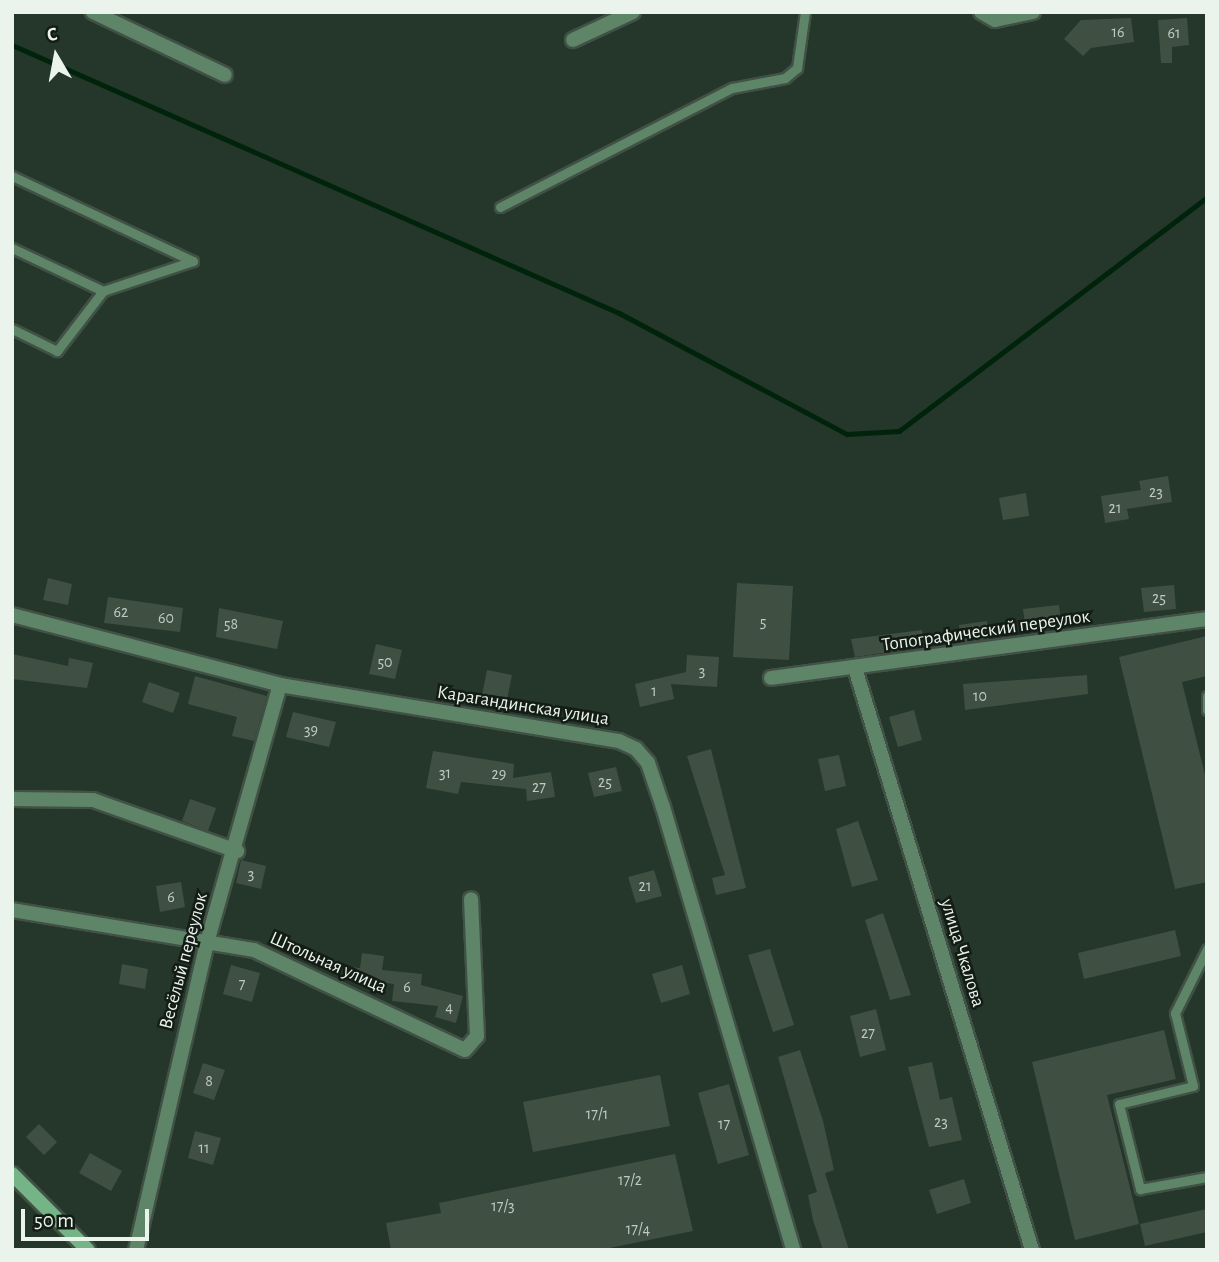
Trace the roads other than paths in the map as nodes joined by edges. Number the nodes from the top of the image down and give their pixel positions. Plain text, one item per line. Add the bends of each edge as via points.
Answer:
1 (93, 12) edge
2 (633, 12) edge
3 (806, 12) edge
4 (981, 12) edge
5 (1033, 12) edge
6 (573, 40) dead end
7 (225, 75) dead end
8 (12, 176) edge
9 (500, 207) dead end
10 (12, 248) edge
11 (103, 291) junction
12 (12, 329) edge
13 (12, 615) edge
14 (1207, 619) edge
15 (855, 668) junction
16 (771, 678) dead end
17 (280, 685) junction
18 (1207, 696) edge
19 (1207, 710) edge
20 (12, 799) edge
21 (237, 851) junction
22 (471, 899) dead end
23 (12, 910) edge
24 (208, 939) junction
25 (1207, 949) edge
26 (12, 1174) edge
27 (1207, 1177) edge
28 (88, 1250) edge
29 (136, 1250) edge
30 (793, 1250) edge
31 (1032, 1250) edge

1 - 7 street
2 - 6 street
3 - 9 lane via 797,68 785,78 732,88
4 - 5 street via 995,20
8 - 11 lane via 193,261
10 - 11 lane
11 - 12 lane via 57,351
13 - 17 street, Карагандинская улица
14 - 15 street, Топографический переулок
15 - 16 street, Топографический переулок
15 - 31 street, улица Чкалова
17 - 21 street, Весёлый переулок
17 - 30 street, Карагандинская улица via 620,741 648,763
18 - 19 lane
20 - 21 street via 93,800
21 - 24 street, Весёлый переулок
22 - 24 street, Штольная улица via 477,1023 473,1046 465,1050 297,966
23 - 24 street, Штольная улица
24 - 29 street, Весёлый переулок
25 - 27 lane via 1175,1013 1193,1086 1119,1104 1140,1189
26 - 28 main road

